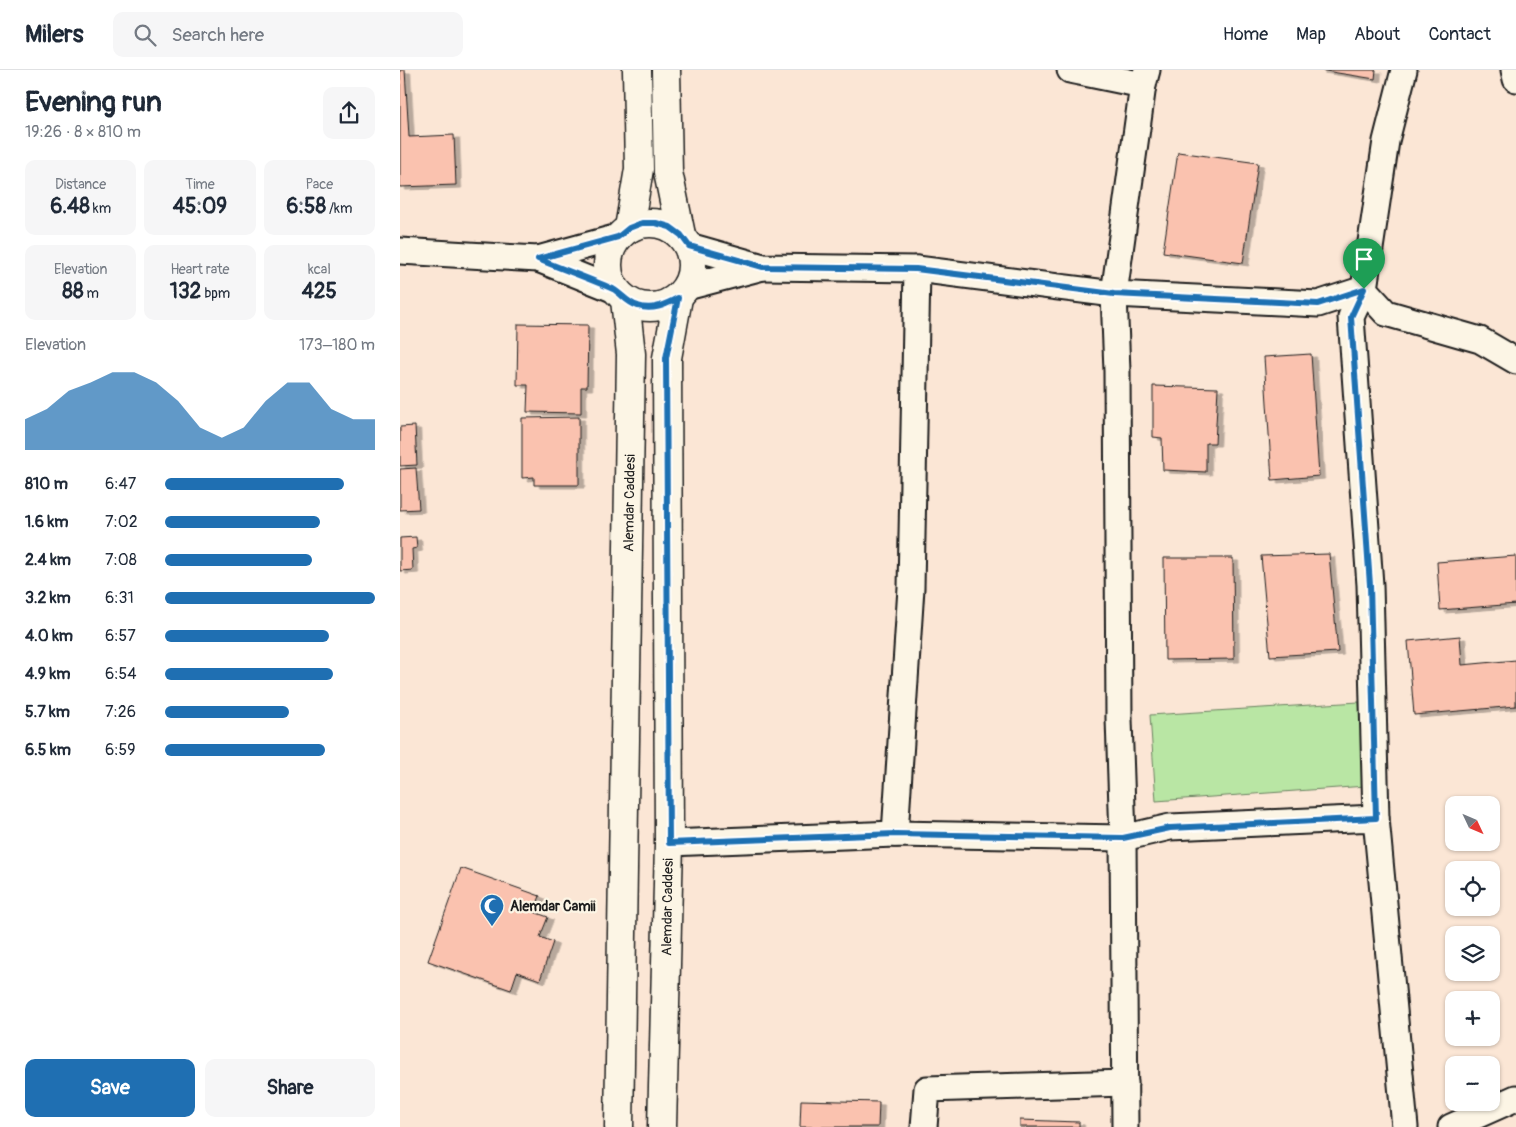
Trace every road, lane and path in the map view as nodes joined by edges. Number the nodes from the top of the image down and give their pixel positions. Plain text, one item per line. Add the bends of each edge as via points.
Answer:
1 (637, 70) edge
2 (666, 70) edge
3 (1070, 70) edge
4 (1404, 70) edge
5 (1514, 70) edge
6 (1145, 78) edge
7 (1516, 80) edge
8 (623, 233) junction
9 (685, 241) junction
10 (400, 251) edge
11 (538, 259) junction
12 (763, 267) junction
13 (916, 269) junction
14 (1364, 289) junction
15 (682, 293) junction
16 (1114, 294) junction
17 (620, 295) junction
18 (1516, 361) edge
19 (1376, 818) junction
20 (895, 834) junction
21 (1123, 838) junction
22 (669, 843) junction
23 (1125, 1083) junction
24 (1516, 1098) edge
25 (619, 1127) edge
26 (662, 1127) edge
27 (924, 1127) edge
28 (1125, 1127) edge
29 (1404, 1127) edge
30 (1450, 1127) edge

1 - 8 main road via 639,169
2 - 9 main road via 668,172
3 - 6 street
4 - 14 street via 1386,141
5 - 7 street
6 - 16 street
8 - 9 main road via 642,223 656,223 670,227
8 - 11 street
8 - 17 main road via 610,249 608,263 609,277
9 - 12 street
9 - 15 main road via 693,260 692,274
10 - 11 street
11 - 17 street
12 - 13 street
12 - 15 street
13 - 16 street
13 - 20 street via 911,588
14 - 16 street via 1318,304
14 - 18 street via 1386,313 1480,340
14 - 19 street via 1351,317 1370,585
15 - 17 main road via 666,305 652,308 638,306
15 - 22 main road, Alemdar Caddesi via 666,358
16 - 21 street
17 - 25 main road, Alemdar Caddesi via 631,354
19 - 21 street via 1170,828
19 - 29 street
20 - 21 street
20 - 22 street
21 - 23 street
22 - 26 main road, Alemdar Caddesi
23 - 27 street via 926,1089
23 - 28 street
24 - 30 street

